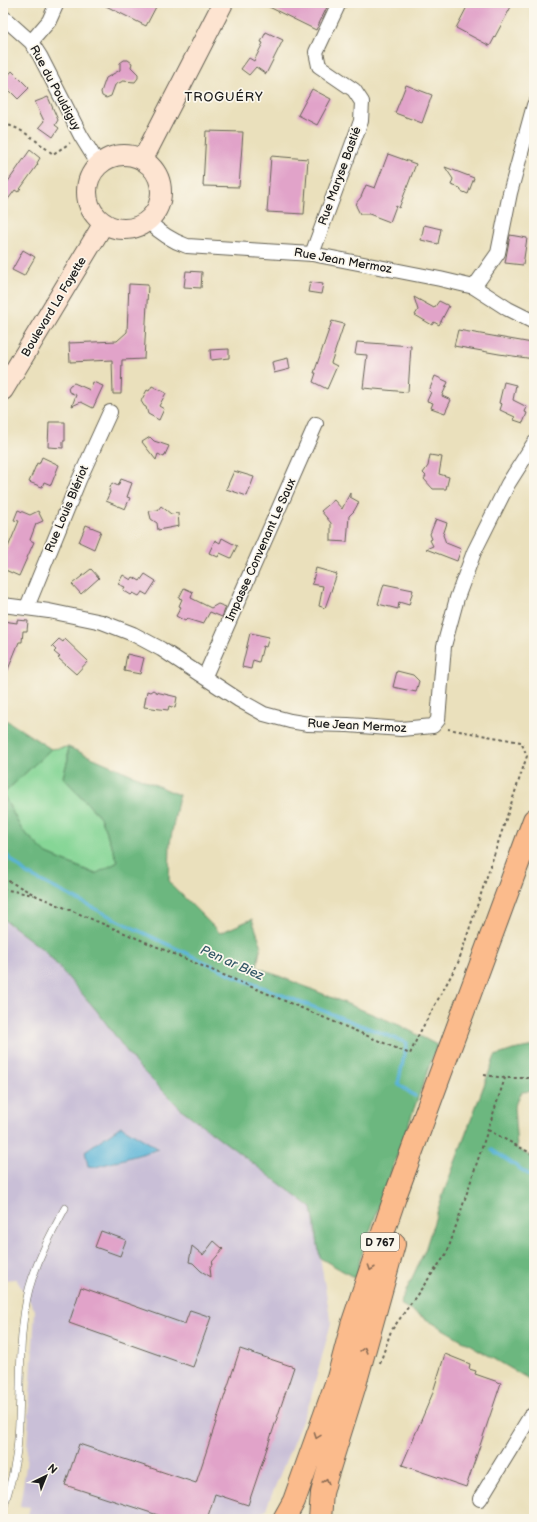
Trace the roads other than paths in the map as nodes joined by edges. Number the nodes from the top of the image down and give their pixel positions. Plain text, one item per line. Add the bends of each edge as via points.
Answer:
1 (57, 3) edge
2 (223, 3) edge
3 (339, 3) edge
4 (3, 17) edge
5 (31, 42) junction
6 (534, 105) edge
7 (143, 159) junction
8 (99, 165) junction
9 (148, 221) junction
10 (104, 223) junction
11 (312, 254) junction
12 (474, 287) junction
13 (534, 322) edge
14 (3, 390) edge
15 (110, 412) dead end
16 (316, 424) dead end
17 (534, 443) edge
18 (3, 605) edge
19 (27, 607) junction
20 (205, 676) junction
21 (534, 820) edge
22 (436, 1087) junction
23 (65, 1208) dead end
24 (534, 1414) edge
25 (480, 1499) dead end
26 (3, 1509) edge
27 (284, 1519) edge
28 (320, 1519) edge

1 - 5 street via 49,21
2 - 7 main road
3 - 11 street, Rue Maryse Bastié via 316,52 319,66 354,90 362,102 361,121
4 - 5 street, Rue du Pouldiguy
5 - 8 street, Rue du Pouldiguy
6 - 12 street via 510,193 498,254
7 - 8 main road via 117,155
7 - 9 main road via 156,172 162,189 161,201
8 - 10 main road via 89,180 87,192 89,204 95,215
9 - 10 main road via 134,228 118,229
9 - 11 street, Rue Jean Mermoz via 175,242 187,246
10 - 14 main road, Boulevard La Fayette
11 - 12 street, Rue Jean Mermoz
12 - 13 street, Rue Jean Mermoz
15 - 19 street, Rue Louis Blériot
16 - 20 street, Impasse Convenant Le Saux
17 - 20 street, Rue Jean Mermoz via 508,484 474,552 457,598 444,646 438,720 433,726 401,729 290,721 264,714
18 - 19 street, Rue Jean Mermoz
19 - 20 street, Rue Jean Mermoz via 102,622 133,634
21 - 22 main road, D 767
22 -> 27 main road, D 767 via 396,1194 352,1325 335,1385 294,1501
28 -> 22 main road, D 767 via 324,1485 401,1220
23 - 26 lane via 42,1252 29,1289 23,1327 18,1439
24 - 25 street

